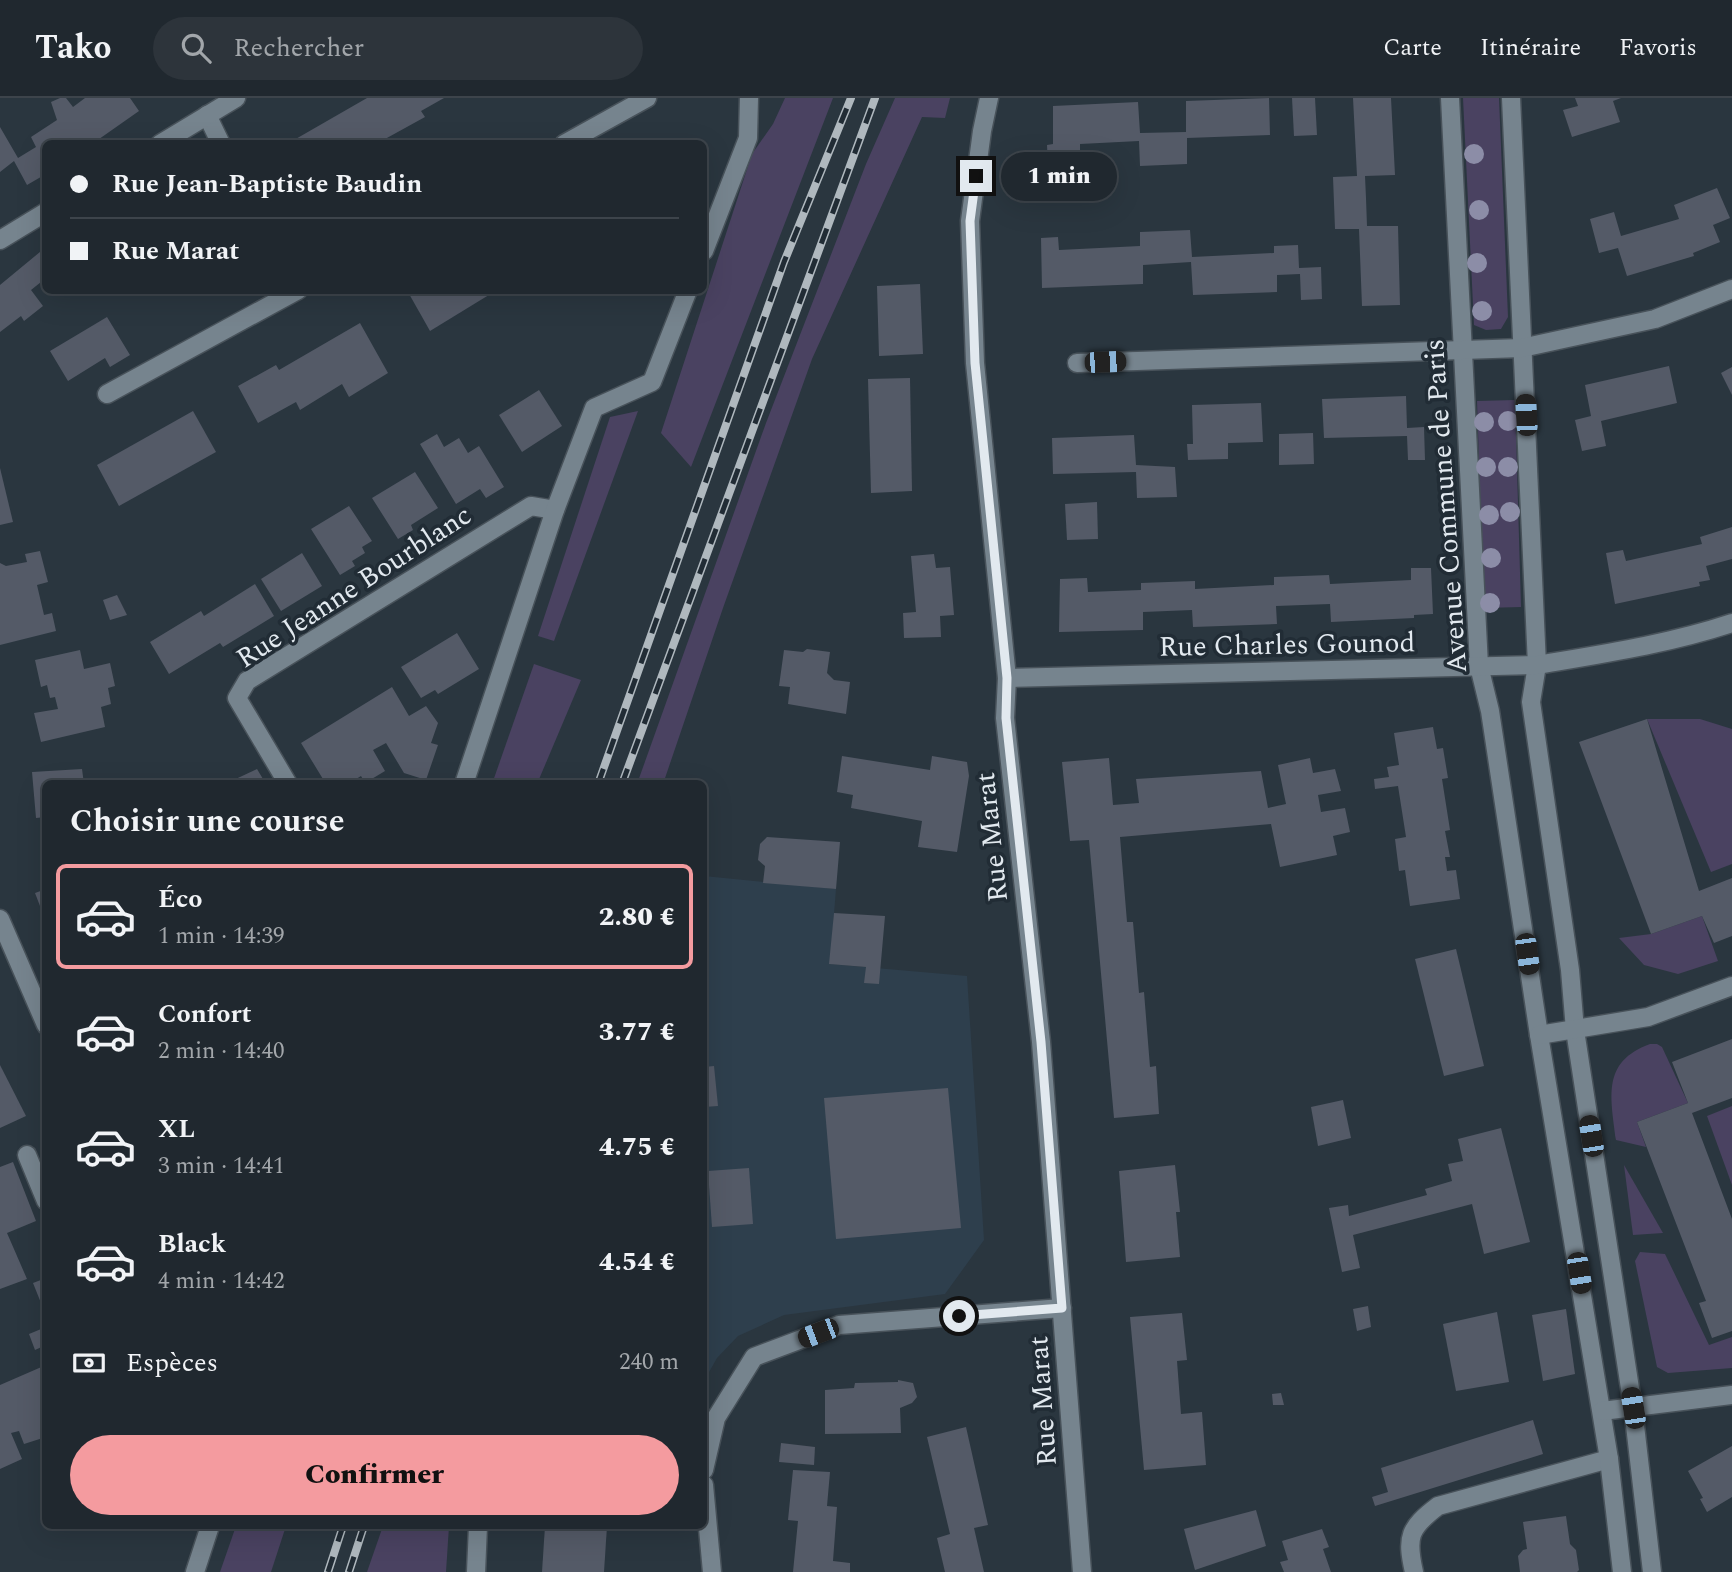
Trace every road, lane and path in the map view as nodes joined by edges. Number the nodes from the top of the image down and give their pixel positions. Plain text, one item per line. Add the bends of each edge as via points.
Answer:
1 (236, 98) edge
2 (647, 98) edge
3 (749, 98) edge
4 (989, 98) edge
5 (1450, 98) edge
6 (1511, 98) edge
7 (207, 115) junction
8 (166, 140) edge
9 (219, 140) edge
10 (571, 140) edge
11 (42, 214) edge
12 (0, 240) edge
13 (707, 243) edge
14 (1732, 289) edge
15 (291, 294) edge
16 (686, 294) edge
17 (1522, 348) junction
18 (1463, 349) junction
19 (1077, 363) dead end
20 (107, 394) dead end
21 (555, 510) junction
22 (1732, 623) edge
23 (1537, 665) junction
24 (1479, 666) junction
25 (1007, 678) junction
26 (286, 780) edge
27 (465, 780) edge
28 (0, 919) edge
29 (6, 950) edge
30 (1732, 986) edge
31 (42, 1018) edge
32 (1575, 1030) junction
33 (1539, 1035) junction
34 (27, 1156) dead end
35 (42, 1192) edge
36 (1062, 1308) junction
37 (1732, 1395) edge
38 (1633, 1408) junction
39 (1602, 1411) junction
40 (707, 1457) edge
41 (1609, 1459) junction
42 (707, 1518) edge
43 (209, 1529) edge
44 (478, 1529) edge
45 (195, 1572) edge
46 (476, 1572) edge
47 (712, 1572) edge
48 (1083, 1572) edge
49 (1414, 1572) edge
50 (1622, 1572) edge
51 (1652, 1572) edge

1 - 7 street
2 - 10 street
3 - 13 street via 748,138
4 - 25 street, Rue Marat via 970,221 975,363
5 - 18 street, Avenue Commune de Paris
6 - 17 street
7 - 8 street
7 - 9 street
11 - 12 street
14 - 17 street via 1655,319
15 - 20 street
16 - 21 street via 652,382 594,408
17 - 18 street
17 - 23 street
18 - 19 street
18 - 24 street, Avenue Commune de Paris
21 - 26 street, Rue Jeanne Bourblanc via 531,506 247,681 237,698
21 - 27 street
22 - 23 street, Rue Charles Gounod via 1614,652
23 - 24 street, Rue Charles Gounod
23 - 32 street via 1531,702
24 - 25 street, Rue Charles Gounod
24 - 33 street, Avenue Commune de Paris via 1490,711
25 - 36 street, Rue Marat via 1006,718 1041,1042
28 - 29 street
29 - 31 street
30 - 32 street via 1648,1017
32 - 33 street
32 - 38 street
33 - 39 street, Avenue Commune de Paris
34 - 35 street
36 - 40 street via 839,1325 754,1357 716,1418
36 - 48 street, Rue Marat
37 - 38 street
38 - 39 street
38 - 51 street
39 - 41 street, Avenue Commune de Paris
41 - 49 street via 1437,1506 1418,1522 1408,1546
41 - 50 street, Avenue Commune de Paris
42 - 47 street
43 - 45 street
44 - 46 street

